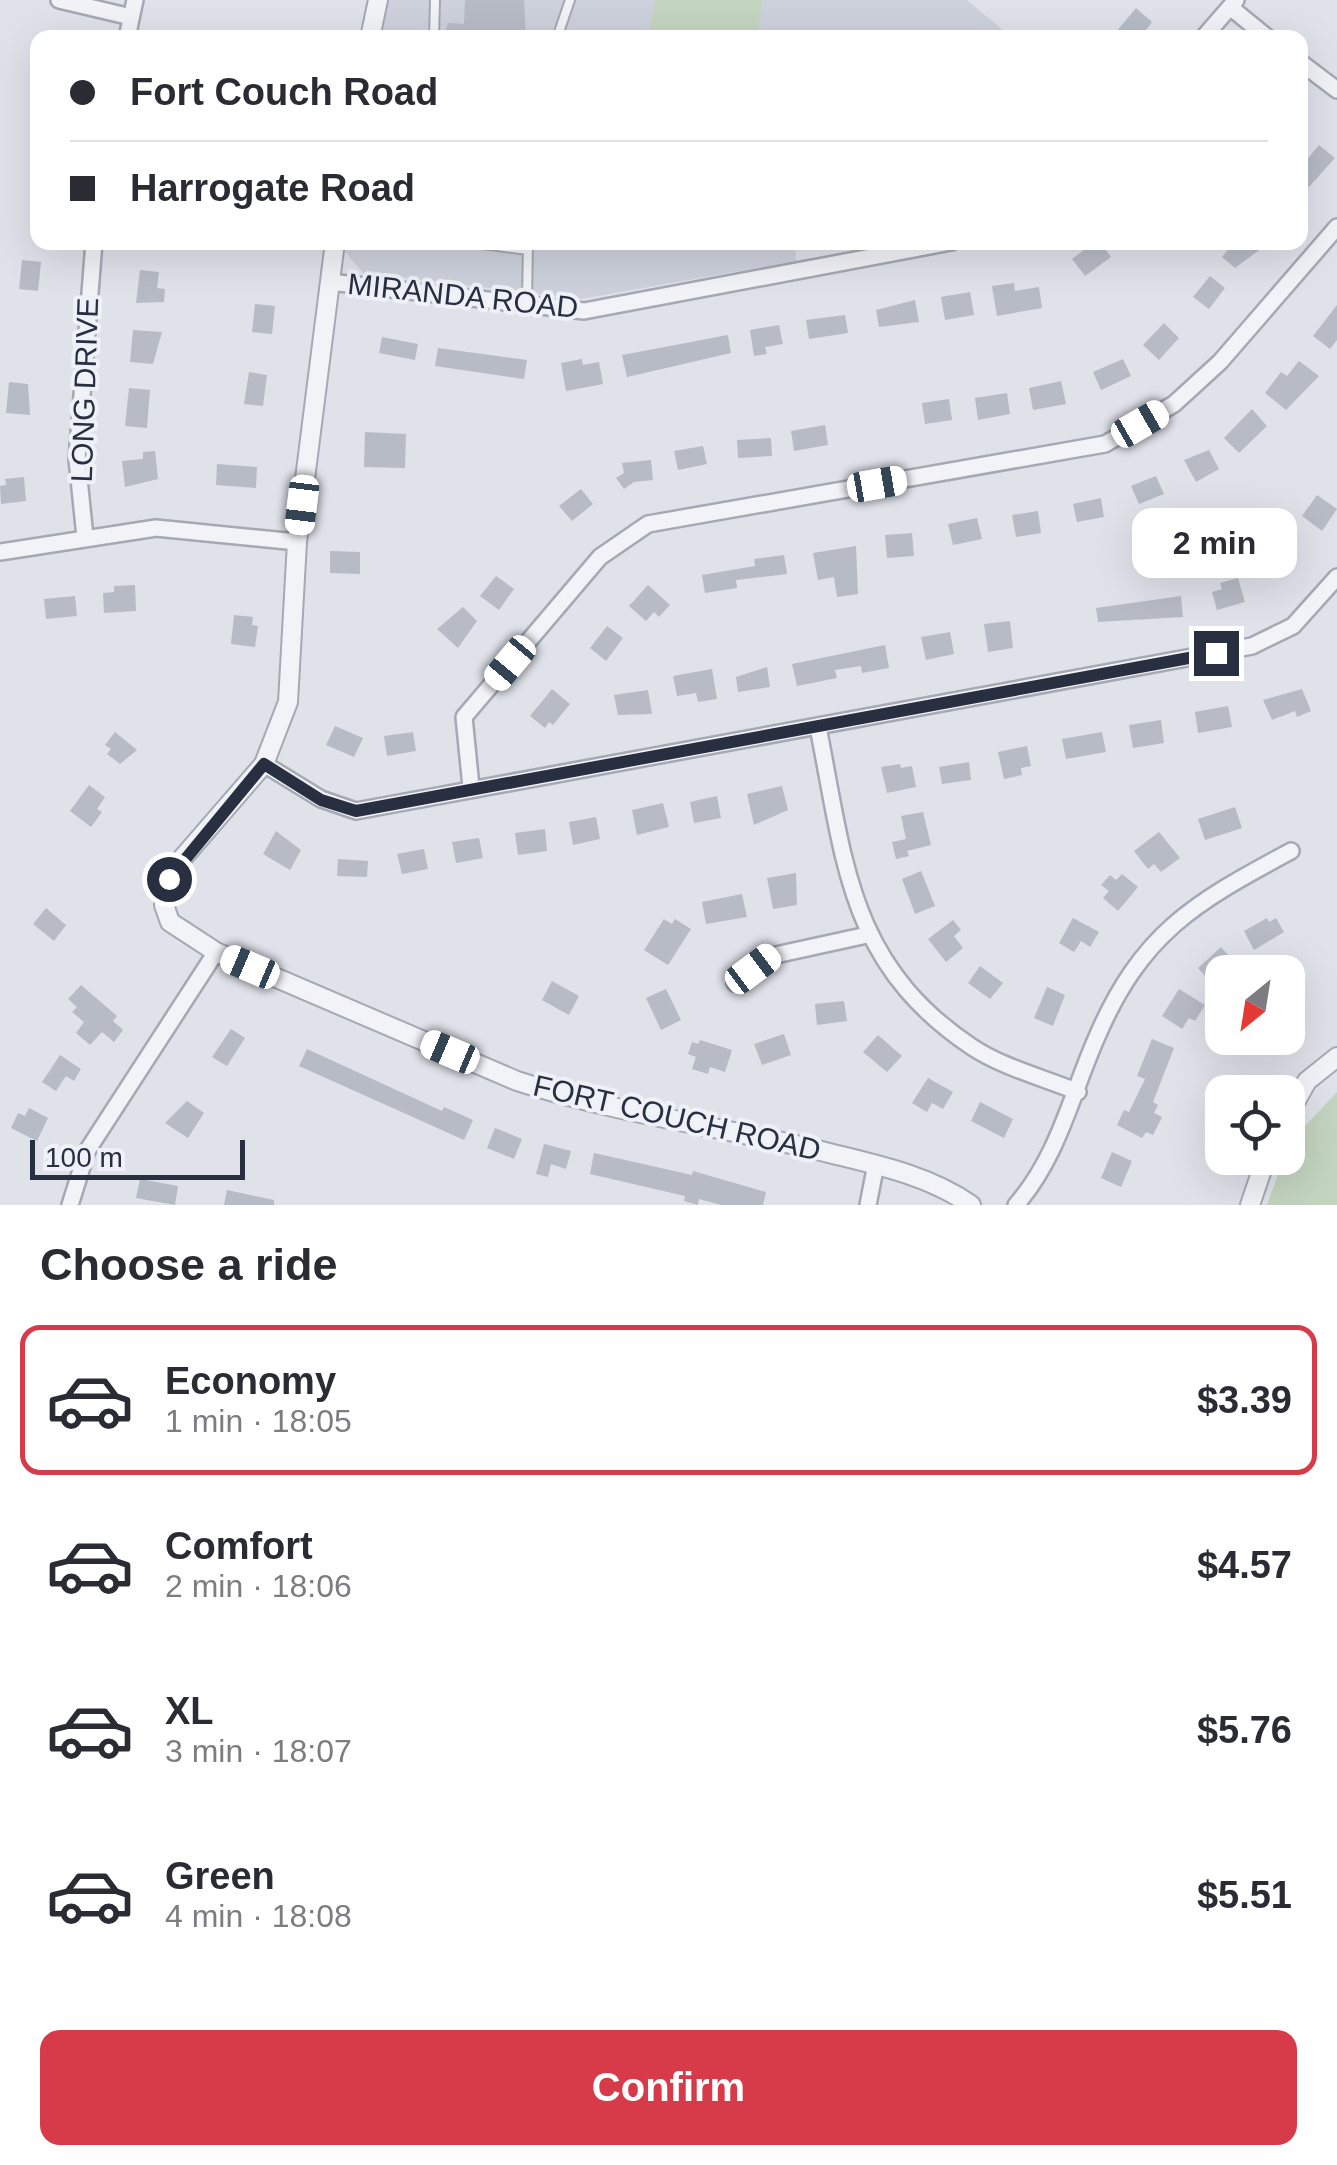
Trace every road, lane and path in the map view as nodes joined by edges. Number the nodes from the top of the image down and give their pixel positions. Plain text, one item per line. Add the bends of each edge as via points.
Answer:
1 (59, 0) edge
2 (378, 0) edge
3 (435, 0) edge
4 (570, 0) edge
5 (1233, 4) edge
6 (133, 8) edge
7 (372, 30) edge
8 (434, 30) edge
9 (560, 30) edge
10 (1210, 30) edge
11 (1260, 30) edge
12 (1308, 68) edge
13 (1337, 90) edge
14 (1337, 227) edge
15 (93, 250) edge
16 (334, 250) edge
17 (528, 250) edge
18 (908, 250) edge
19 (330, 282) junction
20 (526, 306) junction
21 (86, 537) junction
22 (297, 542) junction
23 (0, 552) edge
24 (1337, 577) edge
25 (818, 727) junction
26 (264, 764) junction
27 (471, 788) junction
28 (1291, 851) dead end
29 (867, 935) junction
30 (216, 952) junction
31 (735, 982) dead end
32 (1337, 1057) edge
33 (1305, 1085) edge
34 (1078, 1092) junction
35 (876, 1164) junction
36 (1260, 1175) edge
37 (70, 1205) edge
38 (868, 1205) edge
39 (971, 1205) edge
40 (1016, 1205) edge
41 (1250, 1205) edge

1 - 6 street
2 - 7 street
3 - 8 lane
4 - 9 lane
5 - 10 street
5 - 11 street
12 - 13 street
14 - 27 street via 1220,362 1174,404 1105,444 648,524 600,556 464,717
15 - 21 street, LONG DRIVE via 77,459
16 - 19 street, FORT COUCH ROAD
17 - 20 lane
18 - 20 street, MIRANDA ROAD via 584,311
19 - 20 street, MIRANDA ROAD
19 - 22 street, FORT COUCH ROAD
21 - 22 street via 191,529
21 - 23 street
22 - 26 street, FORT COUCH ROAD via 288,702
24 - 25 street via 1292,626 1252,646
25 - 27 street
25 - 29 street
26 - 27 street via 321,800 356,811
26 - 30 street, FORT COUCH ROAD via 180,861 164,893 170,922
28 - 34 street via 1170,924 1131,972
29 - 31 street via 771,956
29 - 34 street via 909,997 974,1049
30 - 35 street, FORT COUCH ROAD via 569,1098
30 - 37 street via 87,1151
32 - 33 street
34 - 40 street via 1038,1180
35 - 38 street
35 - 39 street, FORT COUCH ROAD via 948,1189
36 - 41 street

